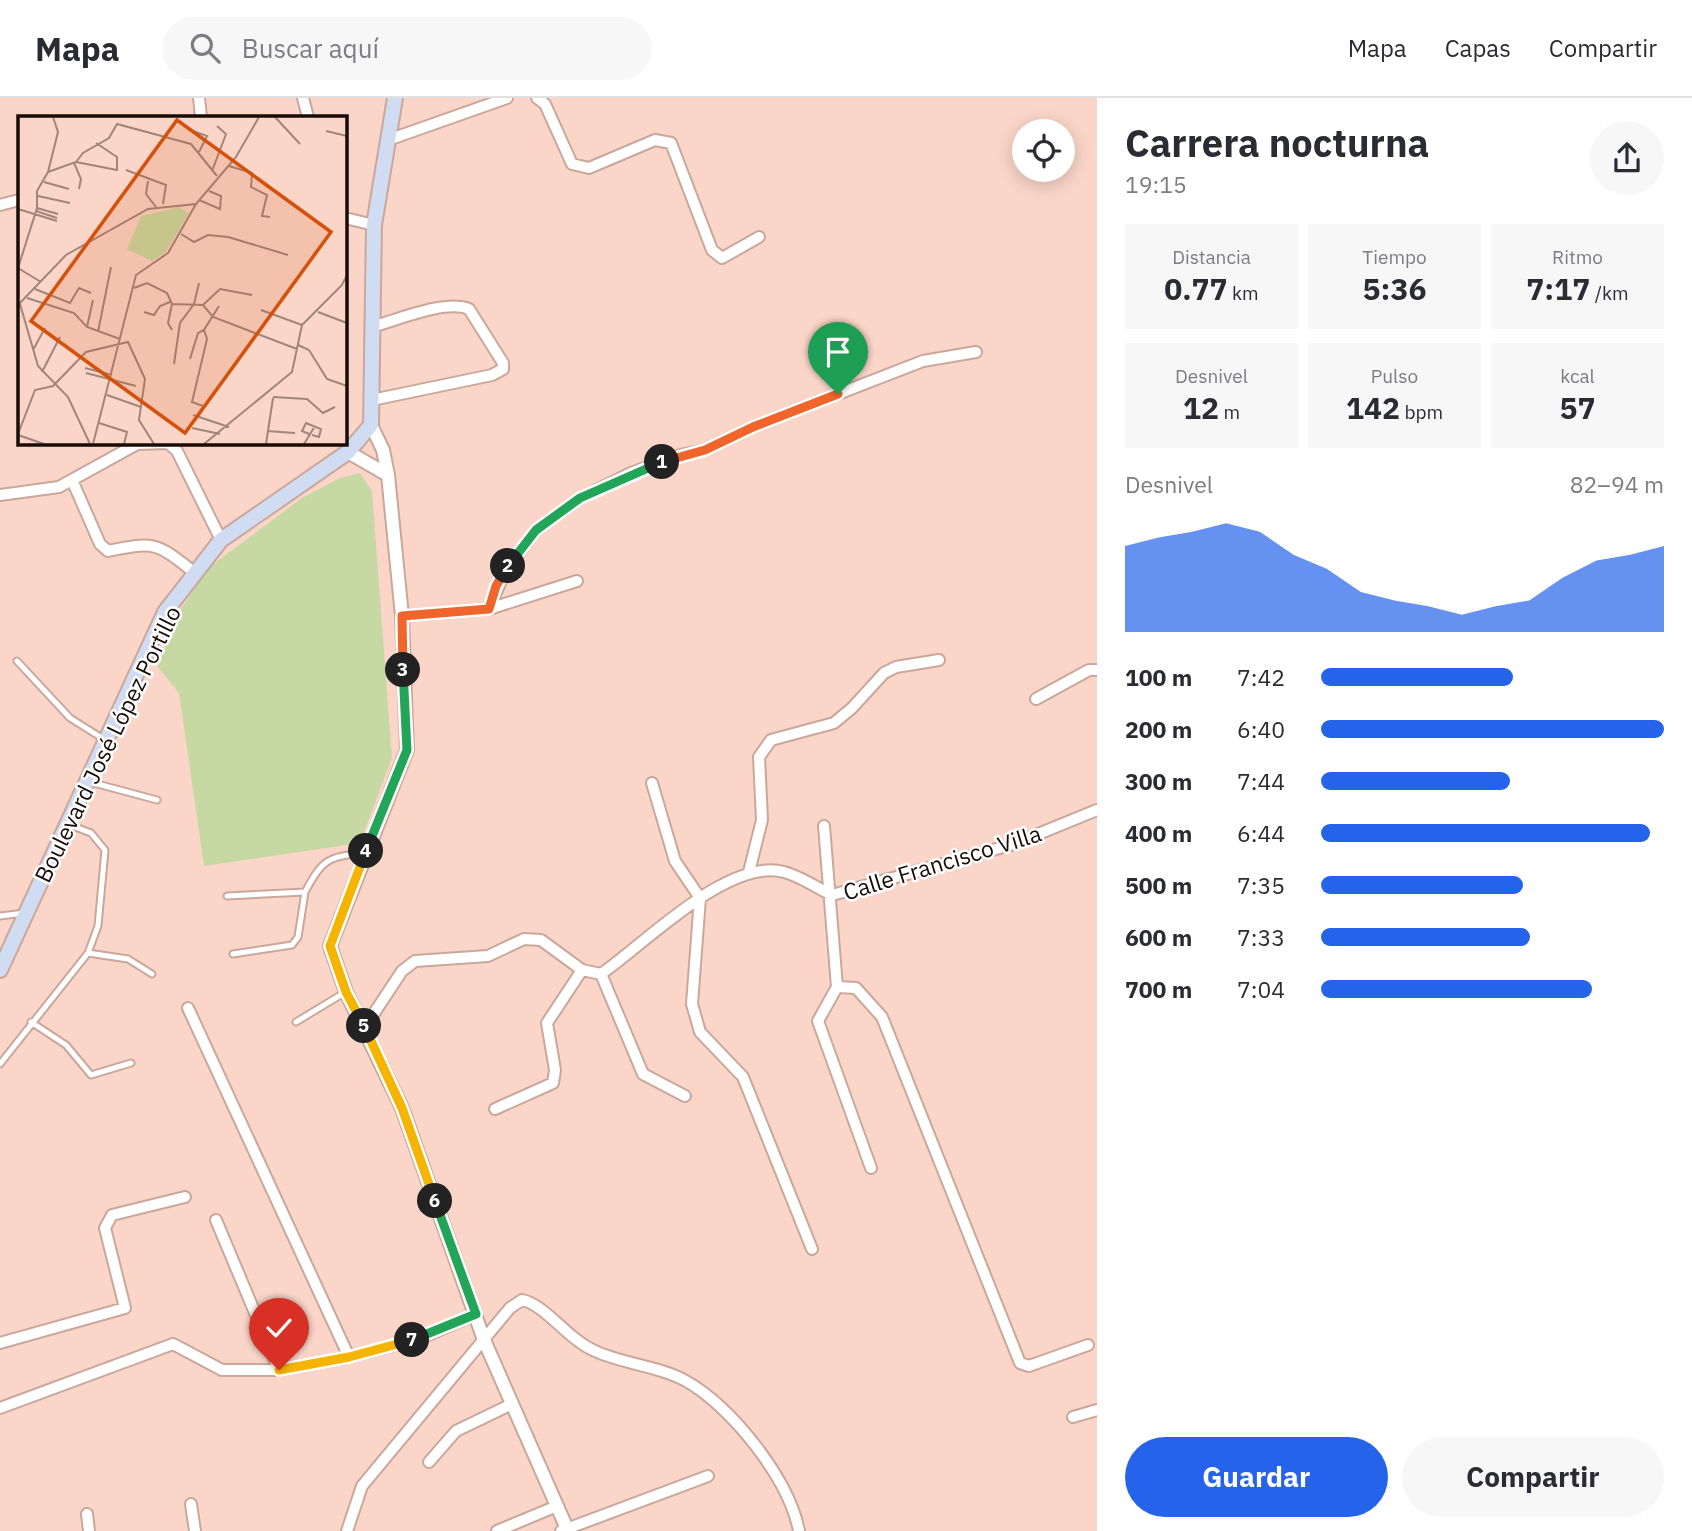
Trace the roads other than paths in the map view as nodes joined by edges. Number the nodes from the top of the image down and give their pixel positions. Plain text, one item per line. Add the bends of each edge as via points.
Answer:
1 (199, 98) edge
2 (303, 98) edge
3 (395, 98) edge
4 (507, 98) edge
5 (537, 98) edge
6 (201, 116) edge
7 (308, 116) edge
8 (388, 140) junction
9 (18, 200) edge
10 (0, 205) edge
11 (346, 218) edge
12 (374, 225) junction
13 (759, 237) dead end
14 (372, 327) junction
15 (976, 352) dead end
16 (372, 400) junction
17 (371, 425) junction
18 (136, 444) edge
19 (169, 444) edge
20 (348, 452) junction
21 (388, 475) junction
22 (72, 480) junction
23 (0, 495) edge
24 (221, 540) junction
25 (195, 573) junction
26 (577, 581) dead end
27 (489, 609) junction
28 (402, 616) junction
29 (939, 660) dead end
30 (17, 661) dead end
31 (1097, 670) edge
32 (1035, 699) dead end
33 (106, 741) junction
34 (87, 781) junction
35 (652, 783) dead end
36 (157, 800) dead end
37 (1097, 810) edge
38 (67, 824) junction
39 (824, 826) dead end
40 (365, 853) junction
41 (748, 872) junction
42 (305, 892) junction
43 (832, 895) junction
44 (227, 896) dead end
45 (700, 898) junction
46 (26, 912) junction
47 (0, 916) edge
48 (88, 953) junction
49 (233, 954) dead end
50 (0, 970) edge
51 (582, 970) junction
52 (152, 974) dead end
53 (601, 974) junction
54 (837, 987) junction
55 (346, 992) junction
56 (188, 1008) dead end
57 (31, 1022) junction
58 (296, 1022) dead end
59 (365, 1027) junction
60 (131, 1063) dead end
61 (0, 1064) edge
62 (685, 1096) dead end
63 (495, 1109) dead end
64 (871, 1168) dead end
65 (185, 1197) dead end
66 (216, 1220) dead end
67 (812, 1249) dead end
68 (476, 1314) junction
69 (484, 1340) junction
70 (0, 1343) edge
71 (1088, 1345) dead end
72 (349, 1357) junction
73 (279, 1370) junction
74 (512, 1404) junction
75 (0, 1408) edge
76 (1097, 1410) edge
77 (1073, 1418) dead end
78 (429, 1462) dead end
79 (708, 1476) dead end
80 (191, 1504) dead end
81 (557, 1506) junction
82 (87, 1514) dead end
83 (565, 1530) edge
84 (89, 1531) edge
85 (195, 1531) edge
86 (347, 1531) edge
87 (497, 1531) edge
88 (799, 1531) edge

1 - 6 street
2 - 7 street
3 - 8 main road
4 - 8 street
5 - 13 street via 545,104 572,164 589,168 655,140 671,143 712,250 722,258
8 - 12 main road
9 - 10 street
11 - 12 street
12 - 14 main road
14 - 16 main road
14 - 16 street via 461,305 469,309 503,369
15 - 27 street via 923,360 705,450 631,473 580,498 536,530 505,571
16 - 17 main road
17 - 20 main road, Boulevard José López Portillo
17 - 21 street
18 - 22 street
19 - 24 street via 177,451
20 - 21 street
20 - 24 main road, Boulevard José López Portillo
21 - 28 street
22 - 23 street via 59,487
22 - 25 street via 100,544 108,551 142,544 163,547
24 - 25 main road, Boulevard José López Portillo
25 - 33 main road, Boulevard José López Portillo via 165,612
26 - 27 street
27 - 28 street
28 - 40 street via 407,750
29 - 41 street via 896,667 884,673 834,723 771,740 759,757 762,820
30 - 33 lane via 70,719
31 - 32 street
33 - 34 main road, Boulevard José López Portillo
34 - 36 lane
34 - 38 main road, Boulevard José López Portillo
35 - 45 street via 675,861
37 - 43 street, Calle Francisco Villa via 1014,844
38 - 46 main road, Boulevard José López Portillo
38 - 48 lane via 92,833 104,850 98,926
39 - 43 street
40 - 42 lane via 330,857 317,869
40 - 55 street via 330,946
41 - 43 street, Calle Francisco Villa via 783,871
41 - 45 street, Calle Francisco Villa
42 - 44 lane
42 - 49 lane via 298,937 292,945
43 - 54 street
45 - 53 street, Calle Francisco Villa
45 - 67 street via 692,1004 700,1032 743,1077
46 - 47 lane
46 - 50 main road, Boulevard José López Portillo
48 - 52 lane via 128,959
48 - 57 lane
51 - 53 street
51 - 59 street via 541,940 524,939 488,956 415,961 402,971
51 - 63 street via 547,1023 553,1083
53 - 62 street via 643,1074
54 - 64 street via 817,1021
54 - 71 street via 856,988 882,1017 1020,1363 1029,1366
55 - 58 lane
55 - 59 street
56 - 72 street
57 - 60 lane via 66,1045 92,1075
57 - 61 lane
59 - 68 street via 402,1108
65 - 70 street via 112,1215 108,1222 105,1228 125,1308
66 - 73 street
68 - 69 street
68 - 72 street via 421,1338
69 - 74 street
69 - 86 street via 362,1486
69 - 88 street via 522,1300 536,1303 561,1330 594,1351 685,1380 731,1415 795,1512
72 - 73 street
73 - 75 street via 222,1370 173,1344
74 - 78 street via 456,1431
74 - 81 street
76 - 77 street
79 - 83 street
80 - 85 street
81 - 83 street
81 - 87 street
82 - 84 street

